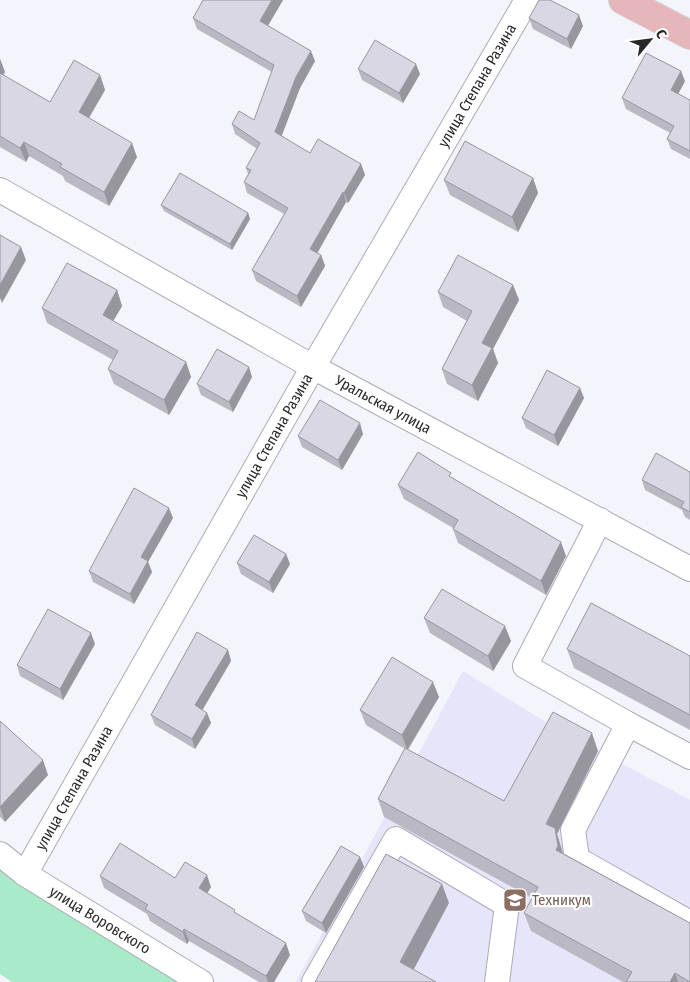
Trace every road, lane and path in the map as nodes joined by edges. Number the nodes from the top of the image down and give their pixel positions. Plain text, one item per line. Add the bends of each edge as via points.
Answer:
1 (527, 0) edge
2 (623, 0) edge
3 (690, 35) edge
4 (0, 190) edge
5 (313, 367) junction
6 (600, 520) junction
7 (690, 568) edge
8 (628, 724) junction
9 (690, 757) edge
10 (0, 854) edge
11 (24, 874) junction
12 (690, 924) edge
13 (201, 982) edge
14 (314, 982) edge
15 (497, 982) edge

1 - 5 street, улица Степана Разина
2 - 3 main road
4 - 5 street, Уральская улица
5 - 6 street, Уральская улица
5 - 11 street, улица Степана Разина
6 - 7 street, Уральская улица
6 - 8 street via 525,666
8 - 9 street
8 - 12 street via 573,830 577,859
10 - 11 street, улица Воровского
11 - 13 street, улица Воровского
14 - 15 street via 396,839 507,905

